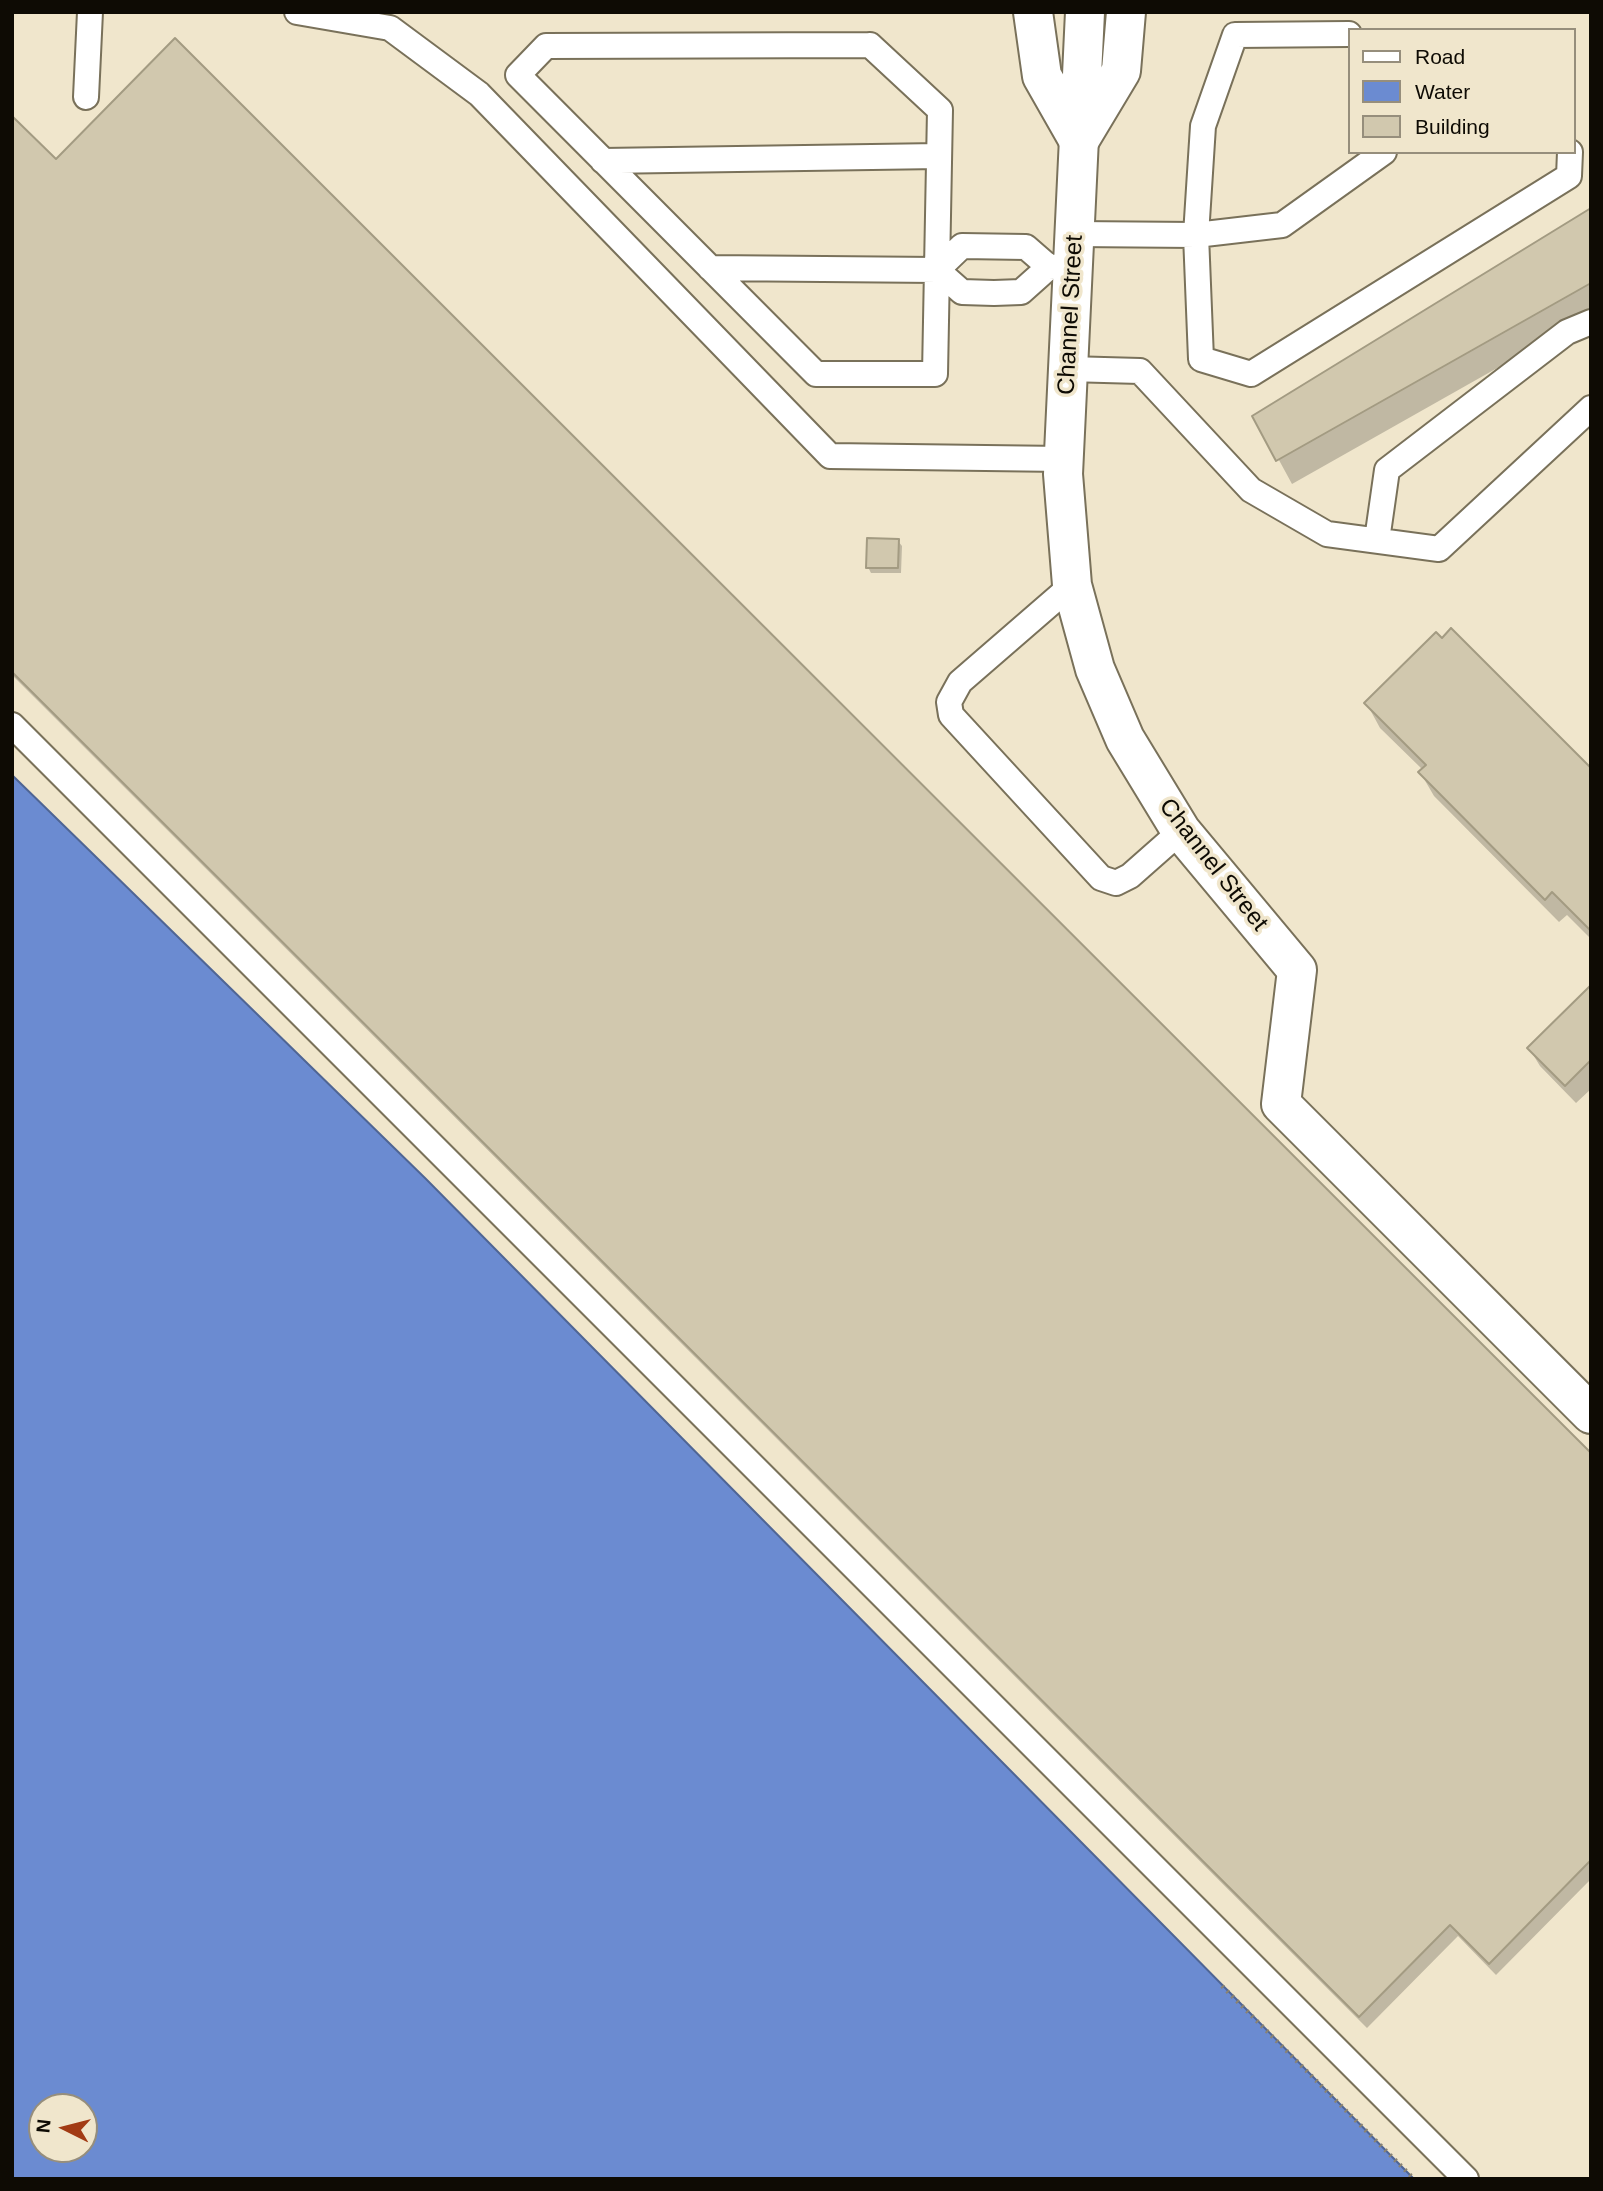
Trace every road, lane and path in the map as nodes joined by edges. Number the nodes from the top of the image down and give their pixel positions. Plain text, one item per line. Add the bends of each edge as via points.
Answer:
1 (90, 12) edge
2 (297, 12) edge
3 (1033, 12) edge
4 (1085, 12) edge
5 (1126, 12) edge
6 (1348, 34) edge
7 (86, 97) dead end
8 (1079, 141) junction
9 (1381, 154) edge
10 (1570, 154) edge
11 (939, 156) junction
12 (603, 161) junction
13 (1196, 235) junction
14 (1065, 256) junction
15 (710, 268) junction
16 (937, 270) junction
17 (1591, 322) edge
18 (1068, 369) junction
19 (1591, 408) edge
20 (1063, 459) junction
21 (1377, 540) junction
22 (1072, 585) junction
23 (12, 726) edge
24 (1181, 831) junction
25 (1591, 1414) edge
26 (1466, 2179) edge

1 - 7 lane
2 - 20 lane via 390,28 479,94 830,456
3 - 8 street via 1042,76
4 - 8 street, Channel Street
5 - 8 street via 1121,71
6 - 13 lane via 1236,34 1203,126
8 - 14 street, Channel Street
9 - 13 lane via 1282,225
10 - 13 lane via 1569,176 1251,374 1201,359
11 - 12 lane
11 - 12 lane via 940,110 870,44 546,46 518,75
11 - 16 lane
12 - 15 lane
13 - 14 lane
14 - 16 lane via 1026,247 962,246
14 - 16 lane via 1021,292 962,292
14 - 18 street, Channel Street
15 - 16 lane
15 - 16 lane via 816,374 935,374
17 - 21 lane via 1567,332 1387,470
18 - 20 street, Channel Street
18 - 21 lane via 1140,371 1251,490 1327,534
19 - 21 lane via 1439,549
20 - 22 street, Channel Street
22 - 24 street, Channel Street via 1095,670 1125,739
22 - 24 lane via 960,682 949,702 951,715 1101,877 1116,883 1130,876
23 - 26 lane
24 - 25 street, Channel Street via 1297,970 1281,1104

